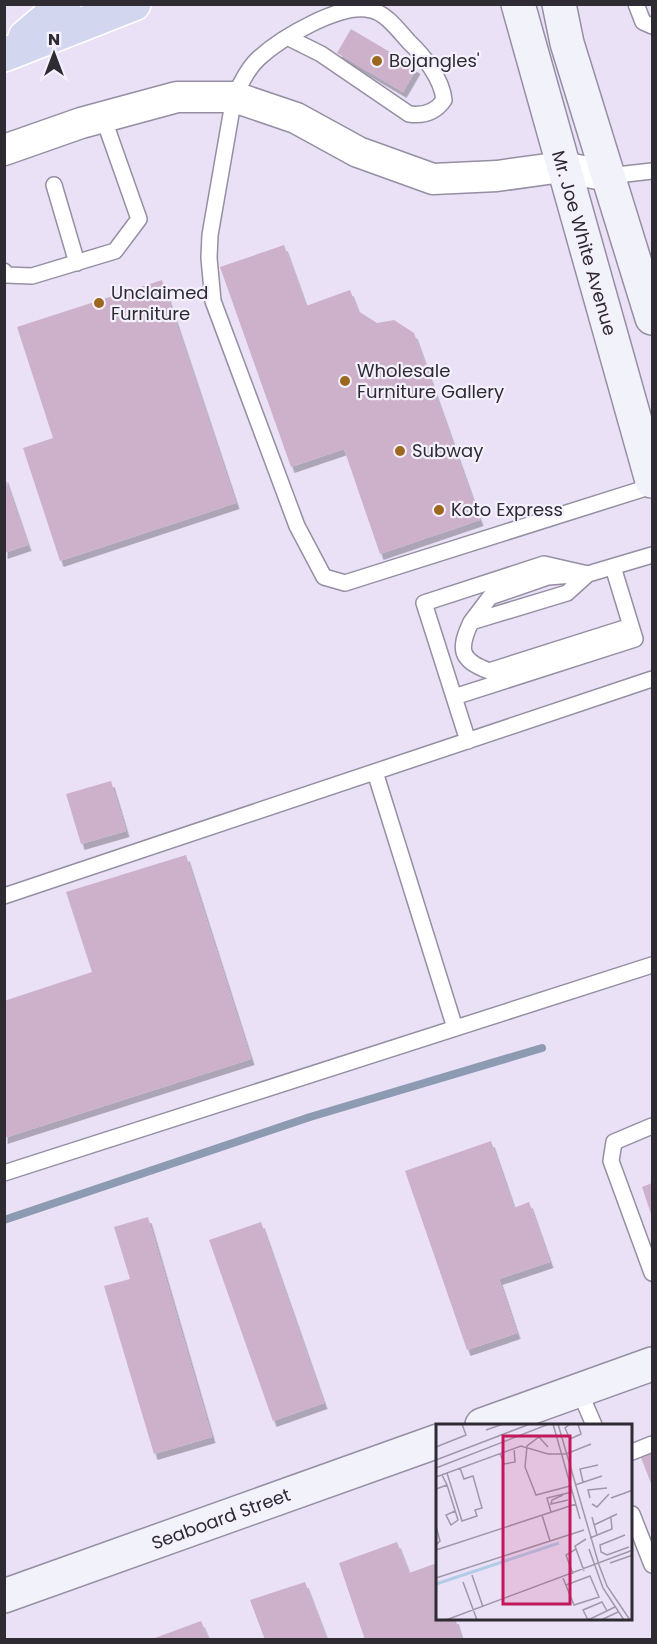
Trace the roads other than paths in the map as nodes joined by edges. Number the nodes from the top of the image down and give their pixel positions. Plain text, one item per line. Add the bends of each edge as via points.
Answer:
1 (64, 4) edge
2 (134, 4) edge
3 (518, 4) edge
4 (636, 4) edge
5 (566, 6) edge
6 (652, 26) edge
7 (289, 38) junction
8 (4, 54) edge
9 (234, 97) junction
10 (103, 117) junction
11 (4, 150) edge
12 (562, 167) junction
13 (652, 171) edge
14 (608, 176) junction
15 (54, 185) dead end
16 (77, 262) junction
17 (4, 271) edge
18 (652, 318) edge
19 (652, 480) edge
20 (652, 486) edge
21 (652, 555) edge
22 (613, 567) junction
23 (588, 574) junction
24 (631, 626) junction
25 (652, 679) edge
26 (454, 697) junction
27 (468, 741) junction
28 (375, 772) junction
29 (4, 896) edge
30 (652, 965) edge
31 (455, 1028) junction
32 (652, 1126) edge
33 (4, 1173) edge
34 (652, 1273) edge
35 (652, 1364) edge
36 (579, 1390) junction
37 (485, 1424) edge
38 (594, 1424) edge
39 (436, 1442) edge
40 (652, 1444) edge
41 (633, 1452) edge
42 (633, 1517) edge
43 (652, 1565) edge
44 (4, 1596) edge

1 - 8 highway
2 - 8 highway
3 - 12 main road, Mr. Joe White Avenue
4 - 6 lane via 643,22
5 - 14 main road via 567,43
7 - 7 lane via 330,14 350,8 372,10 420,52 444,100 440,107 422,116 409,114 321,54
7 - 9 lane via 258,59
9 - 10 street via 177,98
9 - 12 street via 296,118 358,153 433,179
9 - 20 lane via 210,235 213,300 297,526 324,577 345,583
10 - 11 street
10 - 16 lane via 139,219 115,251
12 - 14 street
12 - 19 main road, Mr. Joe White Avenue
13 - 14 lane
14 - 18 main road
15 - 16 lane
16 - 17 lane via 32,276 6,275
21 - 22 lane
22 - 23 lane
22 - 24 lane
23 - 24 lane via 567,593 471,622 464,652 471,664 489,671
23 - 26 lane via 544,564 424,603
24 - 26 lane via 635,639
25 - 27 lane
26 - 27 lane
27 - 28 lane
28 - 29 lane
28 - 31 lane
30 - 31 lane
31 - 33 lane
32 - 34 lane via 614,1142 611,1161
35 - 36 main road
36 - 37 main road
36 - 38 lane
39 - 44 main road, Seaboard Street
40 - 41 lane
42 - 43 lane

